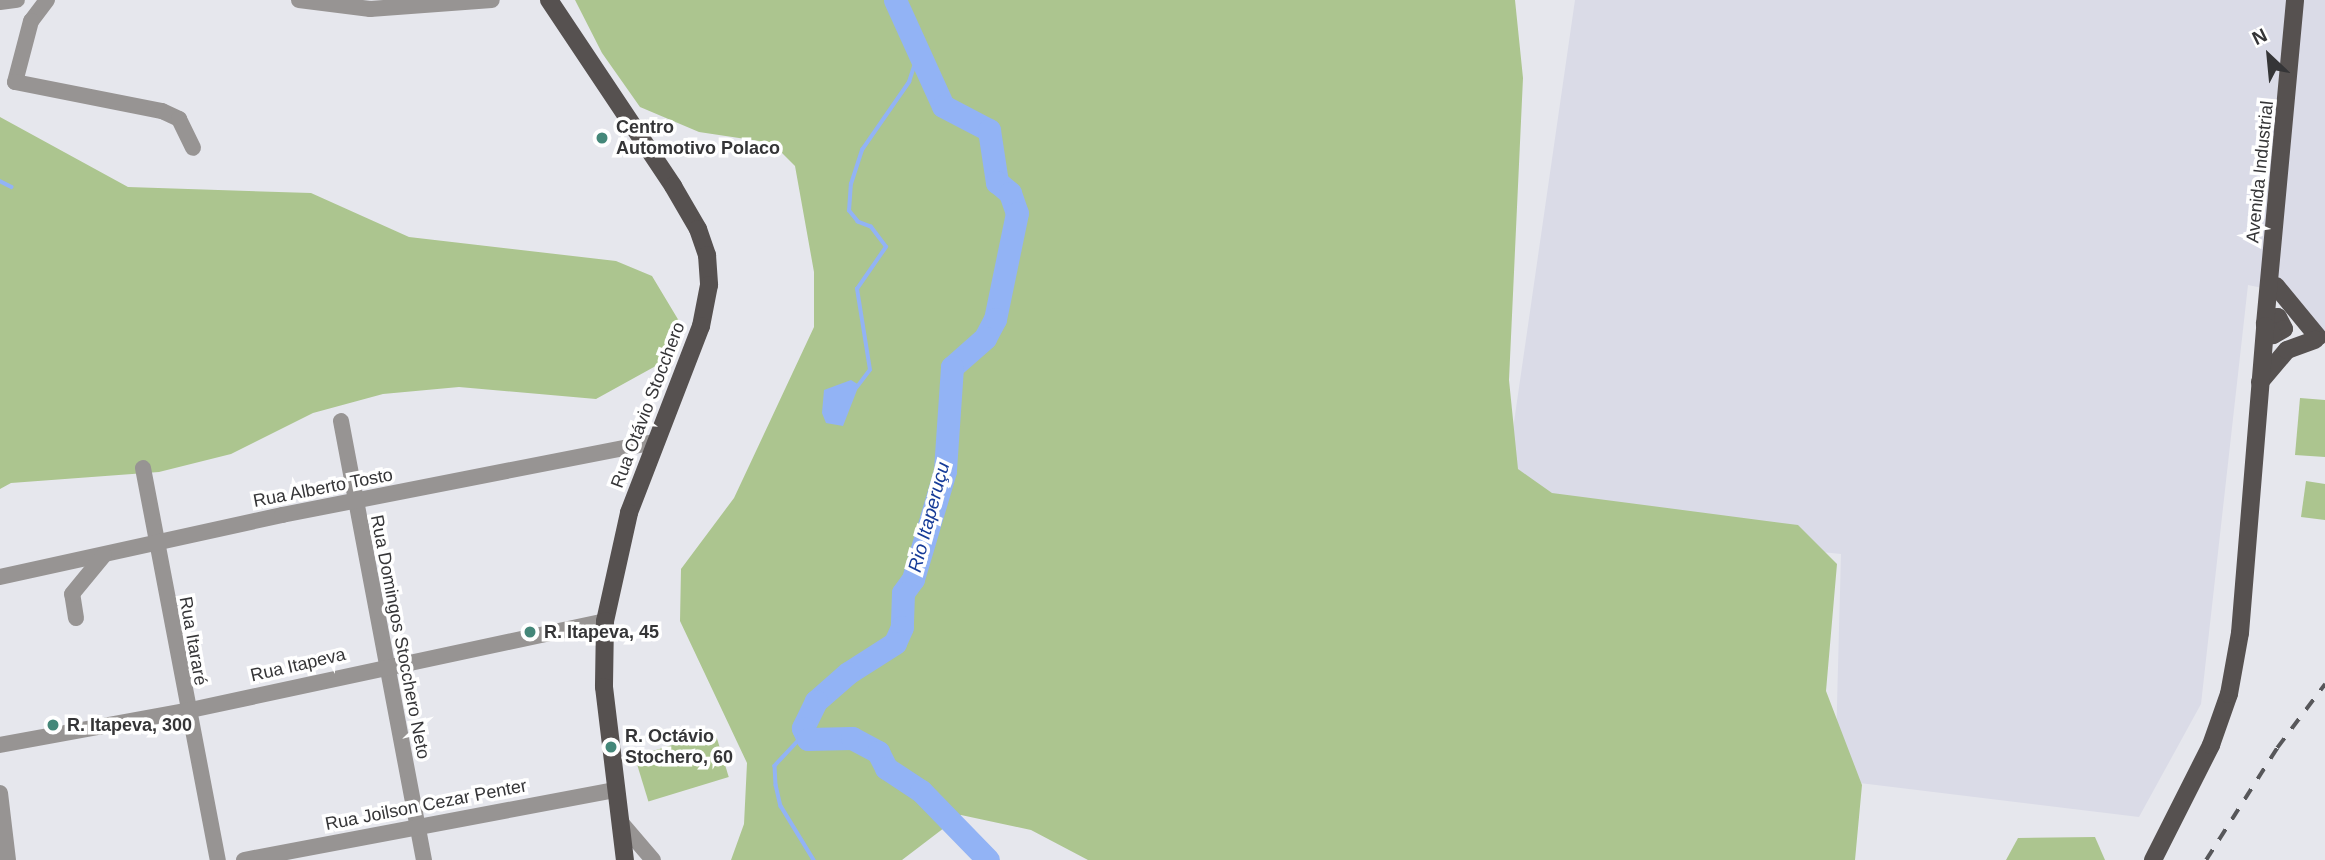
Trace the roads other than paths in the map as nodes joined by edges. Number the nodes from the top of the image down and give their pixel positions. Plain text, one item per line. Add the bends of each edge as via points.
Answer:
1 (17, 0) edge
2 (47, 0) edge
3 (492, 0) edge
4 (549, 0) edge
5 (2295, 0) edge
6 (309, 1) edge
7 (0, 2) edge
8 (193, 148) dead end
9 (2272, 265) junction
10 (2276, 286) junction
11 (2275, 327) junction
12 (2321, 339) edge
13 (2260, 382) junction
14 (341, 421) dead end
15 (654, 442) junction
16 (143, 468) dead end
17 (354, 501) junction
18 (156, 544) junction
19 (104, 555) junction
20 (0, 577) edge
21 (76, 618) dead end
22 (605, 621) junction
23 (386, 665) junction
24 (186, 711) junction
25 (0, 745) edge
26 (615, 790) junction
27 (0, 793) edge
28 (623, 825) junction
29 (417, 826) junction
30 (8, 860) edge
31 (218, 860) edge
32 (244, 860) edge
33 (424, 860) edge
34 (625, 860) edge
35 (637, 860) edge
36 (651, 860) edge
37 (2153, 860) edge

1 - 7 street
2 - 8 street via 31,21 15,82 162,111 179,119
3 - 6 street via 370,9
4 - 15 main road, Rua Otávio Stocchero via 673,186 707,255 709,285 701,326
5 - 9 main road, Avenida Industrial
9 - 10 main road, Avenida Industrial
9 - 11 main road, Avenida Industrial
10 - 11 main road, Avenida Industrial
10 - 12 main road
11 - 12 main road
11 - 13 main road
12 - 13 main road via 2287,350
13 - 37 main road via 2240,633 2229,694 2211,745
14 - 17 street, Rua Domingos Stocchero Neto
15 - 17 street, Rua Alberto Tosto
15 - 22 main road, Rua Otávio Stocchero via 618,547
16 - 18 street, Rua Itararé
17 - 18 street, Rua Alberto Tosto
17 - 23 street, Rua Domingos Stocchero Neto
18 - 19 street, Rua Alberto Tosto
18 - 24 street, Rua Itararé
19 - 20 street, Rua Alberto Tosto
19 - 21 street via 72,594
22 - 23 street, Rua Itapeva
22 - 26 main road, Rua Otávio Stocchero via 604,687
23 - 24 street, Rua Itapeva
23 - 29 street, Rua Domingos Stocchero Neto
24 - 25 street, Rua Itapeva
24 - 31 street, Rua Itararé
26 - 28 main road, Rua Otávio Stocchero
26 - 29 street, Rua Joilson Cezar Penter
27 - 30 street
28 - 34 main road, Rua Otávio Stocchero
28 - 36 street
29 - 32 street, Rua Joilson Cezar Penter
29 - 33 street, Rua Domingos Stocchero Neto
35 - 36 street

